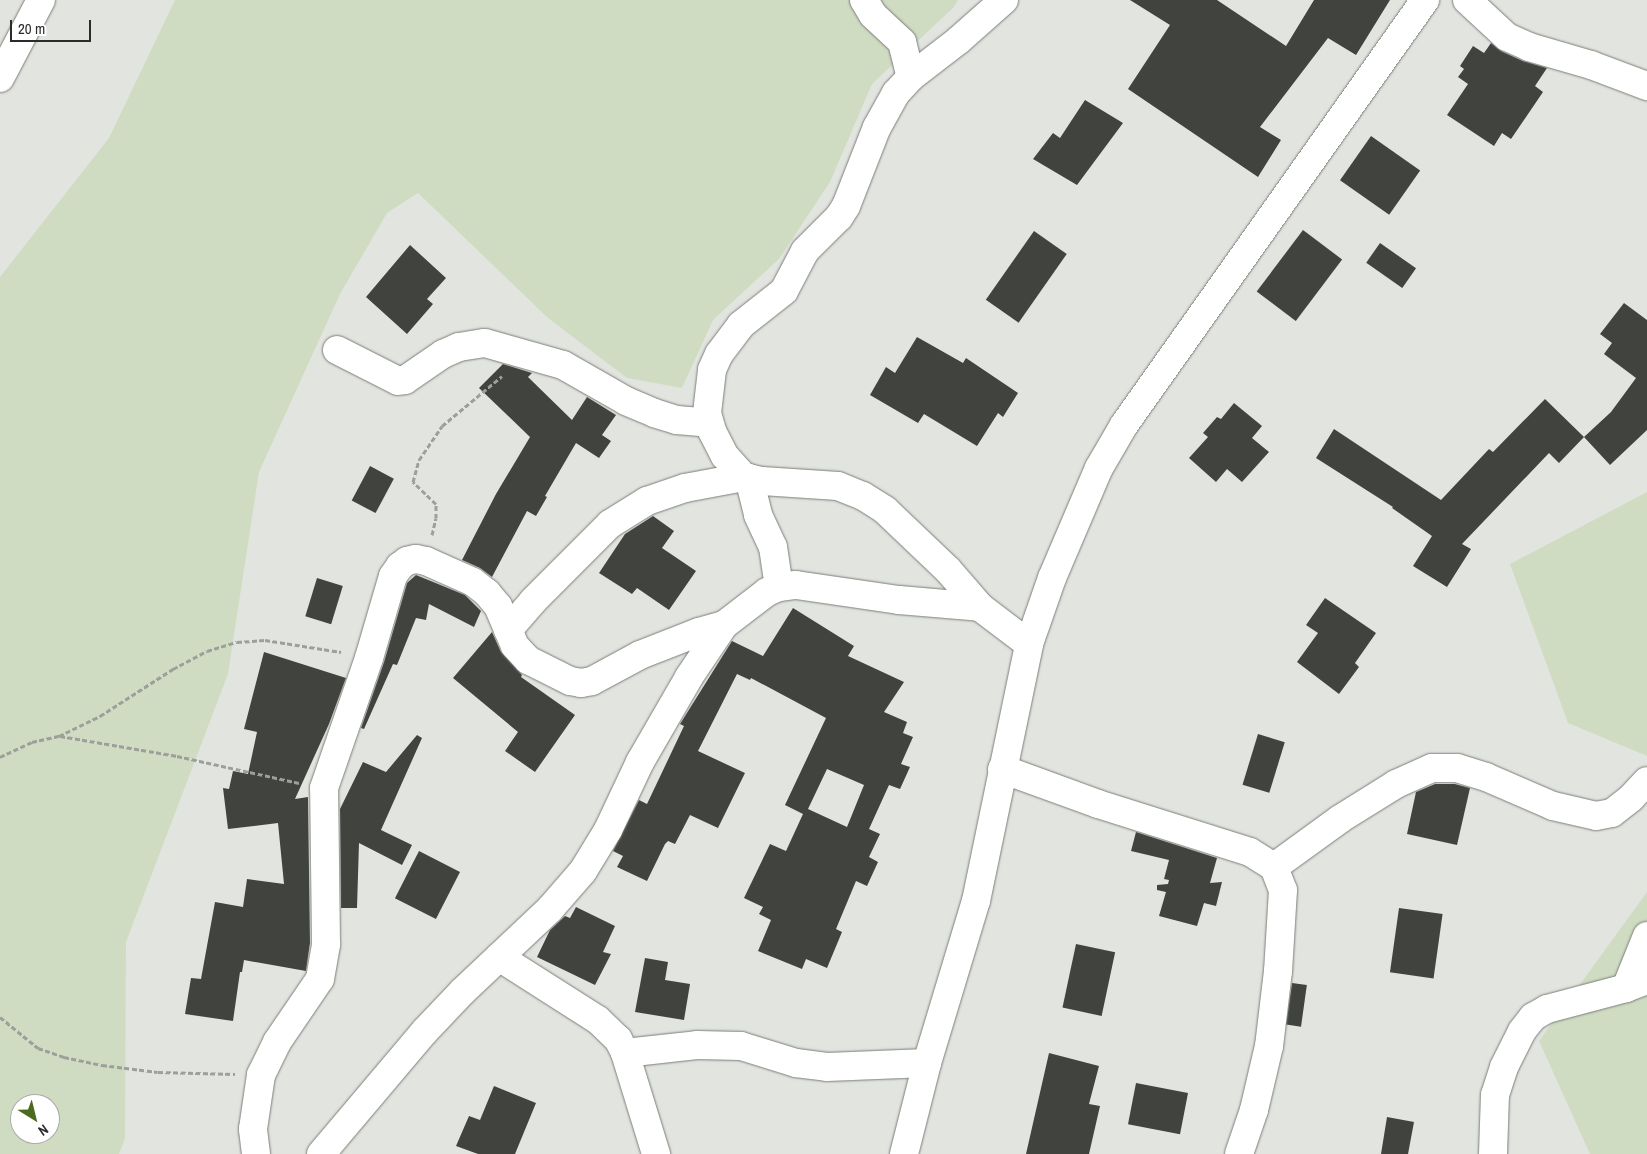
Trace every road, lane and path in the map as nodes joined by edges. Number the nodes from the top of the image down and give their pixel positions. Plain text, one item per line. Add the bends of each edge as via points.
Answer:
1 (41, 0) edge
2 (864, 0) edge
3 (1004, 0) edge
4 (1425, 0) edge
5 (1467, 0) edge
6 (911, 77) junction
7 (0, 78) edge
8 (1647, 86) edge
9 (337, 350) dead end
10 (537, 356) junction
11 (709, 423) junction
12 (746, 477) junction
13 (426, 561) junction
14 (779, 587) junction
15 (980, 607) junction
16 (724, 625) junction
17 (508, 630) junction
18 (1029, 644) junction
19 (369, 658) junction
20 (59, 736) junction
21 (0, 757) edge
22 (1002, 769) junction
23 (1647, 781) edge
24 (324, 788) junction
25 (1274, 867) junction
26 (1647, 936) edge
27 (499, 957) junction
28 (1636, 984) edge
29 (0, 1017) edge
30 (626, 1053) junction
31 (927, 1064) junction
32 (261, 1075) junction
33 (256, 1154) edge
34 (321, 1154) edge
35 (656, 1154) edge
36 (904, 1154) edge
37 (1239, 1154) edge
38 (1493, 1154) edge

1 - 7 street
2 - 6 street via 873,15 902,42
3 - 6 street
4 - 18 street via 1124,425 1099,468 1073,527
5 - 8 street via 1507,37
6 - 11 street via 896,93 877,127 859,178 839,217 805,251 784,291 741,325 719,354 709,385
9 - 10 street via 398,382 442,354 474,344 485,343
10 - 11 street via 563,364 626,402 654,413 678,420
10 - 13 path via 518,364 455,414 429,442 419,460 413,482 437,508
11 - 12 street via 725,456
12 - 14 street via 773,547
12 - 15 street via 838,486 862,496 885,510 948,570
12 - 17 street via 685,488 654,498 610,524
13 - 17 street via 472,582 487,593 498,606
13 - 19 street via 407,561 393,576
14 - 15 street via 796,585 899,600
14 - 16 street via 754,600
15 - 18 street
16 - 17 street via 640,655 592,681 581,683 570,681 528,660 515,646
16 - 27 street via 689,677 640,762 608,830 582,871 550,909
18 - 22 street via 1020,698
19 - 20 path via 265,640 237,642 207,651 124,702
19 - 24 street
20 - 21 path via 32,742
20 - 24 path via 177,756
22 - 25 street via 1098,804 1250,852
22 - 31 street via 976,901
23 - 25 street via 1612,813 1596,816 1553,806 1457,768 1432,768 1396,784 1348,814
24 - 32 street via 326,944 320,979 277,1042
25 - 37 street via 1283,890 1269,1046 1254,1110
26 - 28 street
27 - 30 street via 598,1020 618,1039
27 - 34 street via 424,1031
28 - 38 street via 1547,1009 1533,1017 1504,1067 1495,1095
29 - 32 path via 38,1048 64,1057 158,1072
30 - 31 street via 697,1046 741,1046 796,1063 827,1067
30 - 35 street
31 - 36 street
32 - 33 street via 253,1129

